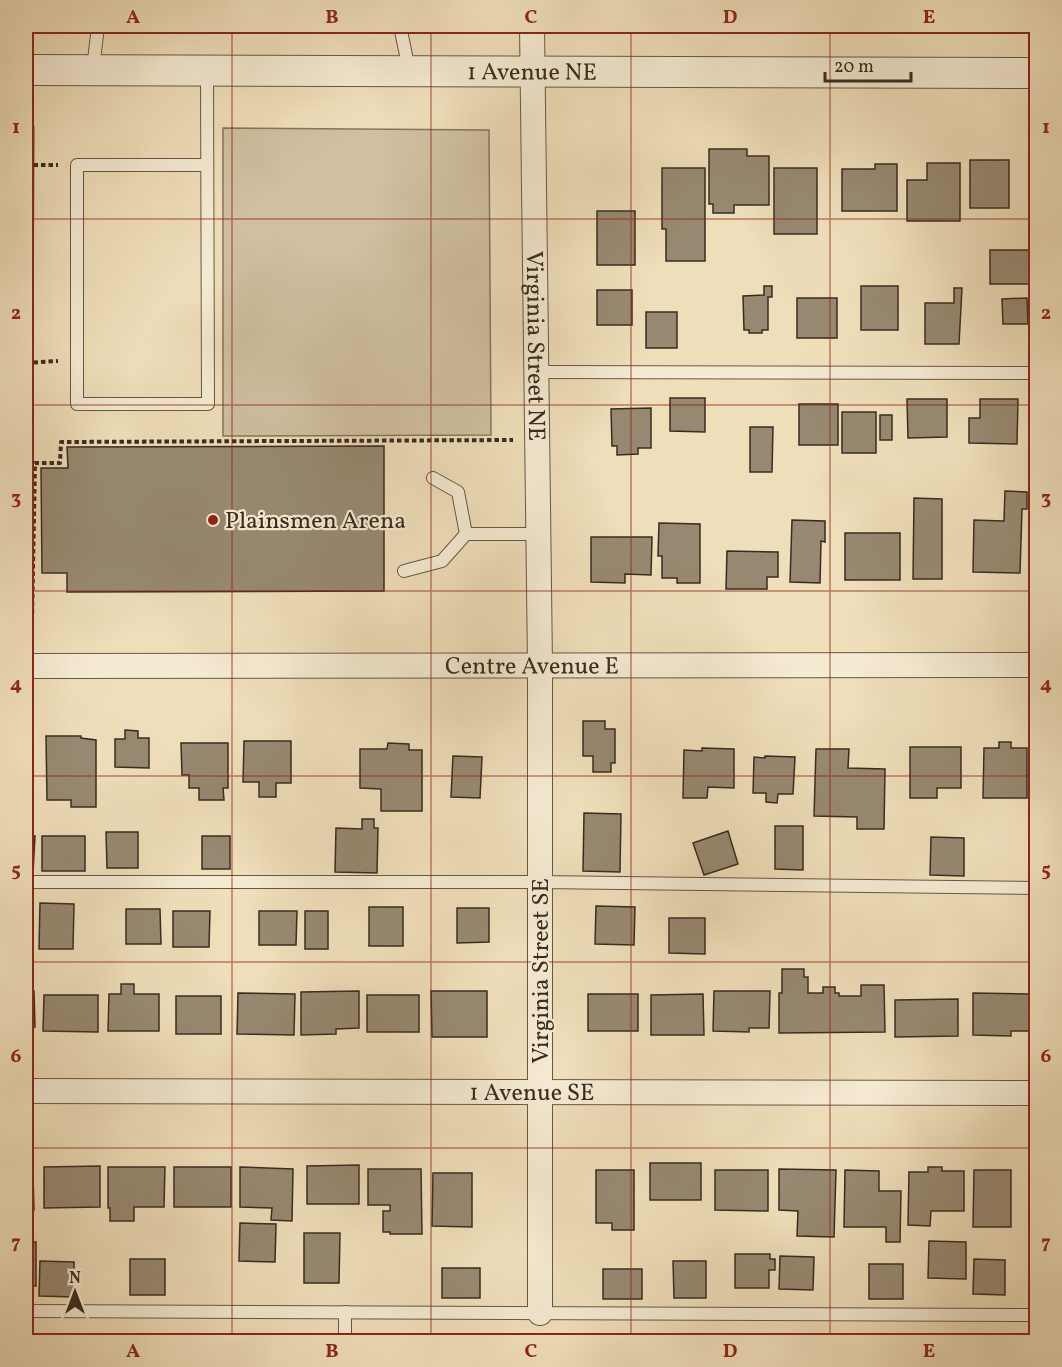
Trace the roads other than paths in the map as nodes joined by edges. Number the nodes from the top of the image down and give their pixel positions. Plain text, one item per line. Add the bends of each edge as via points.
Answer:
1 (98, 26) edge
2 (400, 26) edge
3 (532, 26) edge
4 (26, 70) edge
5 (92, 71) junction
6 (207, 71) junction
7 (410, 72) junction
8 (532, 72) junction
9 (1036, 74) edge
10 (207, 165) junction
11 (536, 372) junction
12 (1036, 373) edge
13 (433, 478) dead end
14 (466, 534) junction
15 (538, 534) junction
16 (404, 571) dead end
17 (1036, 665) edge
18 (26, 666) edge
19 (540, 666) junction
20 (26, 882) edge
21 (540, 882) junction
22 (1036, 888) edge
23 (26, 1091) edge
24 (540, 1092) junction
25 (1036, 1093) edge
26 (26, 1311) edge
27 (345, 1312) junction
28 (540, 1313) junction
29 (1036, 1315) edge
30 (345, 1341) edge

1 - 5 lane
2 - 7 lane
3 - 8 street, Virginia Street NE
4 - 5 street, 1 Avenue NE
5 - 6 street, 1 Avenue NE
6 - 7 street, 1 Avenue NE
6 - 10 lane
7 - 8 street, 1 Avenue NE
8 - 9 street, 1 Avenue NE
8 - 11 street, Virginia Street NE
10 - 10 lane via 77,165 77,404 208,404
11 - 12 lane
11 - 15 street, Virginia Street NE
13 - 14 lane via 458,492
14 - 15 lane
14 - 16 lane via 442,561
15 - 19 street, Virginia Street NE
17 - 19 street, Centre Avenue E
18 - 19 street, Centre Avenue E
19 - 21 street, Virginia Street SE
20 - 21 lane
21 - 22 lane
21 - 24 street, Virginia Street SE
23 - 24 street, 1 Avenue SE
24 - 25 street, 1 Avenue SE
24 - 28 street, Virginia Street SE
26 - 27 lane
27 - 28 lane
27 - 30 lane
28 - 29 lane

